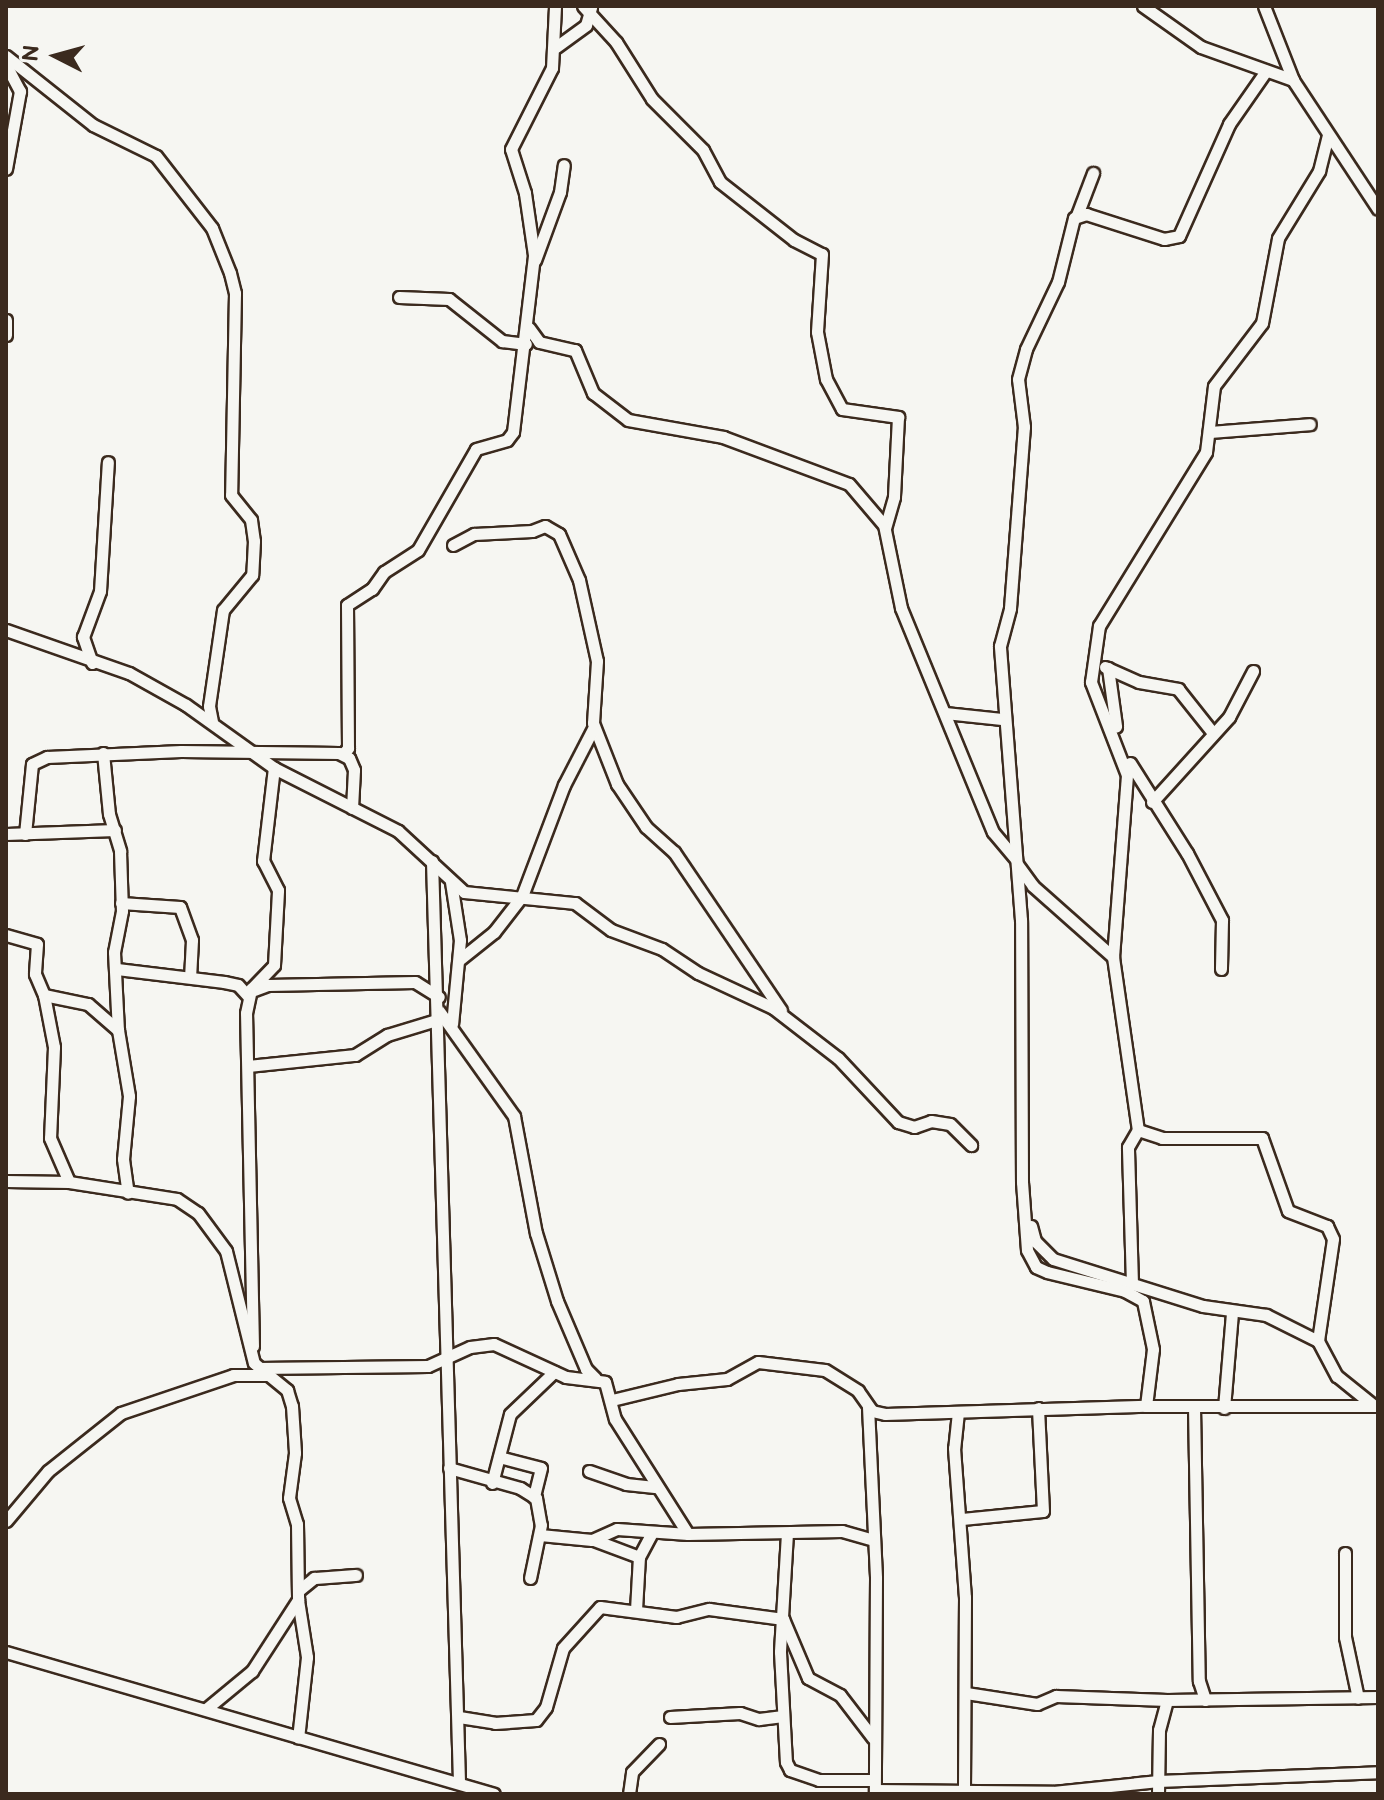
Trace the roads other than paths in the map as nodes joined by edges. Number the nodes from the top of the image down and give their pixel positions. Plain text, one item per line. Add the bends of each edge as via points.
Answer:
1 (555, 6) edge
2 (1143, 6) edge
3 (1264, 6) edge
4 (588, 9) edge
5 (556, 47) junction
6 (6, 56) edge
7 (6, 65) edge
8 (1266, 71) junction
9 (1293, 80) junction
10 (1328, 136) junction
11 (564, 165) dead end
12 (6, 169) edge
13 (1093, 173) dead end
14 (1378, 209) edge
15 (1077, 215) junction
16 (531, 272) junction
17 (399, 297) dead end
18 (6, 320) edge
19 (527, 324) junction
20 (6, 335) edge
21 (526, 344) junction
22 (1310, 424) dead end
23 (1209, 432) junction
24 (108, 462) dead end
25 (885, 528) junction
26 (453, 545) dead end
27 (6, 630) edge
28 (92, 664) junction
29 (1093, 665) junction
30 (1108, 668) junction
31 (1253, 671) dead end
32 (945, 713) junction
33 (1002, 719) junction
34 (212, 722) junction
35 (594, 727) junction
36 (1213, 733) junction
37 (249, 751) junction
38 (103, 753) junction
39 (343, 754) junction
40 (274, 768) junction
41 (1152, 802) junction
42 (352, 808) junction
43 (115, 830) junction
44 (6, 834) edge
45 (25, 834) junction
46 (432, 861) junction
47 (1016, 861) junction
48 (451, 881) junction
49 (522, 896) junction
50 (121, 903) junction
51 (6, 935) edge
52 (1113, 957) junction
53 (459, 960) junction
54 (117, 969) junction
55 (1221, 969) dead end
56 (190, 976) junction
57 (249, 994) junction
58 (44, 995) junction
59 (439, 997) junction
60 (784, 1014) junction
61 (444, 1018) junction
62 (118, 1030) junction
63 (248, 1066) junction
64 (1138, 1130) junction
65 (971, 1145) dead end
66 (6, 1181) edge
67 (69, 1182) junction
68 (1022, 1182) junction
69 (128, 1193) junction
70 (1132, 1284) junction
71 (1232, 1312) junction
72 (1318, 1341) junction
73 (447, 1358) junction
74 (260, 1367) junction
75 (554, 1372) junction
76 (595, 1378) junction
77 (612, 1400) junction
78 (1146, 1406) junction
79 (1376, 1406) edge
80 (868, 1407) junction
81 (1194, 1407) junction
82 (1038, 1408) junction
83 (1224, 1408) junction
84 (958, 1412) junction
85 (885, 1414) junction
86 (870, 1425) junction
87 (499, 1457) junction
88 (449, 1468) junction
89 (589, 1471) dead end
90 (492, 1483) junction
91 (657, 1487) junction
92 (534, 1497) junction
93 (962, 1519) junction
94 (6, 1521) edge
95 (652, 1533) junction
96 (787, 1533) junction
97 (688, 1534) junction
98 (540, 1535) junction
99 (594, 1540) junction
100 (873, 1540) junction
101 (1345, 1553) dead end
102 (639, 1557) junction
103 (356, 1575) dead end
104 (530, 1578) dead end
105 (298, 1595) junction
106 (636, 1610) junction
107 (783, 1619) junction
108 (6, 1652) edge
109 (966, 1693) junction
110 (1202, 1694) junction
111 (1378, 1697) edge
112 (1358, 1698) junction
113 (1167, 1700) junction
114 (206, 1709) junction
115 (783, 1716) junction
116 (459, 1717) junction
117 (670, 1717) dead end
118 (298, 1738) junction
119 (873, 1738) junction
120 (659, 1744) dead end
121 (1378, 1772) edge
122 (819, 1780) junction
123 (459, 1782) junction
124 (875, 1788) edge
125 (1158, 1788) edge
126 (964, 1791) junction
127 (494, 1794) edge
128 (629, 1794) edge
129 (818, 1794) edge

1 - 5 street
2 - 8 street via 1201,47
3 - 9 street
4 - 5 street via 583,27
4 - 25 street via 652,99 703,150 708,167 729,192 822,254 817,332 826,379 842,409 898,417 894,497
5 - 16 street via 552,68 511,149 527,206 534,255
6 - 34 street via 93,125 156,156 212,228 230,273 235,293 231,495 251,520 254,541 252,575 223,610 209,706
7 - 12 street via 20,91
8 - 9 street
8 - 15 street via 1229,124 1179,236 1164,239 1122,222
9 - 10 street
10 - 14 street
10 - 23 street via 1319,171 1278,238 1262,323 1214,386
11 - 16 street via 560,192
13 - 15 street
15 - 33 street via 1051,301 1026,349 1018,379 1024,427 1010,608 1000,639
16 - 19 street
17 - 21 street via 449,299 502,341
18 - 20 street
19 - 21 street
19 - 25 street via 539,342 575,350 593,393 621,416 644,425 723,437 836,478 849,484
21 - 39 street via 510,436 476,449 418,550 346,607 350,663 348,748
22 - 23 street
23 - 29 street via 1206,452 1105,613
24 - 28 street via 100,591 83,637
25 - 32 street via 901,608
26 - 35 street via 474,534 545,526 559,534 579,580 597,661
27 - 28 street
28 - 34 street via 129,673
29 - 30 street
29 - 52 street via 1091,682 1127,767
30 - 36 street via 1139,682 1178,689
30 - 41 street via 1119,739
31 - 36 street via 1231,715
32 - 33 street
32 - 47 street via 993,832
33 - 47 street
34 - 37 street
35 - 49 street via 564,785
35 - 60 street via 617,784 646,827 674,852
36 - 41 street
37 - 38 street
37 - 39 street
37 - 40 street
38 - 43 street
38 - 45 street via 33,762
39 - 42 street via 354,770
40 - 42 street
40 - 57 street via 263,861 278,890 274,965
41 - 55 street via 1187,853 1222,920
42 - 46 street via 398,831
43 - 45 street
43 - 50 street
44 - 45 street
46 - 48 street
46 - 59 street
47 - 52 street via 1033,886
47 - 68 street
48 - 49 street via 469,894
48 - 53 street
49 - 53 street via 494,932
49 - 60 street via 575,903 611,930 662,949 698,973
50 - 54 street
50 - 56 street via 180,907 192,940
51 - 58 street via 37,944 35,974
52 - 64 street
53 - 61 street
54 - 56 street
54 - 62 street
56 - 57 street via 238,985
57 - 59 street via 268,985 415,982
57 - 63 street
58 - 62 street via 91,1005
58 - 67 street via 54,1047 50,1138
59 - 61 street
60 - 65 street via 838,1058 898,1122 914,1127 931,1121 950,1124
61 - 63 street via 387,1035 355,1055
61 - 73 street
61 - 76 street via 514,1116 536,1233 557,1301 586,1369
62 - 69 street via 129,1096 123,1159
63 - 74 street
64 - 70 street via 1128,1147
64 - 72 street via 1162,1138 1265,1140 1288,1211 1324,1223 1333,1239
66 - 67 street
67 - 69 street
68 - 70 street via 1032,1232 1046,1253
68 - 78 street via 1027,1250 1036,1267 1143,1301 1153,1349
69 - 74 street via 177,1199 213,1229 229,1260
70 - 71 street
71 - 72 street via 1266,1315
71 - 83 street
72 - 79 street via 1337,1376
73 - 74 street via 418,1367
73 - 75 street via 494,1344
73 - 88 street
74 - 94 street via 121,1413 48,1471
74 - 105 street via 287,1390 292,1406 295,1453 289,1498 297,1524
75 - 76 street
75 - 87 street via 516,1405
76 - 77 street via 607,1384
77 - 80 street via 727,1379 752,1363 805,1363 840,1377
77 - 91 street via 615,1419
78 - 81 street
78 - 82 street
79 - 83 street
80 - 85 street
80 - 86 street
81 - 83 street
81 - 110 street
82 - 84 street
82 - 93 street via 1043,1511
84 - 85 street
84 - 93 street via 954,1448
85 - 86 street
86 - 100 street
87 - 90 street
87 - 92 street via 541,1468
88 - 90 street
88 - 116 street
89 - 91 street via 626,1484
90 - 92 street via 520,1488
91 - 97 street
92 - 98 street via 541,1510
93 - 109 street
95 - 97 street
95 - 99 street via 617,1529
95 - 102 street
96 - 97 street
96 - 100 street via 842,1531
96 - 107 street
98 - 99 street
98 - 104 street
99 - 102 street
100 - 119 street
101 - 112 street via 1345,1637
102 - 106 street
103 - 105 street via 314,1578
105 - 114 street via 252,1671
105 - 118 street via 307,1657
106 - 107 street via 676,1617 709,1609
106 - 116 street via 611,1605 596,1610 563,1648 546,1707 536,1720 495,1723
107 - 115 street
107 - 119 street via 808,1678 840,1695
108 - 114 street
109 - 113 street via 1037,1704 1056,1696
109 - 126 street
110 - 112 street
110 - 113 street
111 - 112 street
113 - 125 street via 1159,1730
114 - 118 street
115 - 117 street
115 - 122 street via 790,1770
116 - 123 street
118 - 123 street
119 - 124 street
120 - 128 street via 632,1772
121 - 125 street
122 - 124 street
122 - 129 street
123 - 127 street
124 - 126 street
125 - 126 street

